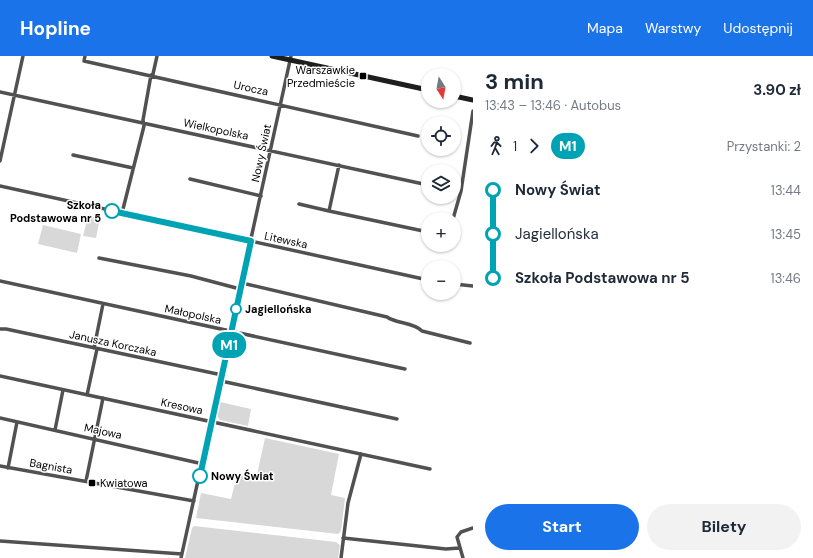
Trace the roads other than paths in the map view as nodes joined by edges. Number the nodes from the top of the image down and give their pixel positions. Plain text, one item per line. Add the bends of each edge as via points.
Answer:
1 (23, 56) edge
2 (85, 56) edge
3 (157, 56) edge
4 (272, 56) edge
5 (291, 58) edge
6 (151, 76) junction
7 (421, 88) edge
8 (0, 92) edge
9 (15, 95) junction
10 (461, 97) edge
11 (473, 100) edge
12 (281, 105) junction
13 (473, 112) edge
14 (143, 123) junction
15 (0, 136) edge
16 (418, 136) dead end
17 (5, 138) junction
18 (271, 150) junction
19 (73, 155) dead end
20 (0, 161) edge
21 (339, 165) junction
22 (133, 168) junction
23 (190, 179) dead end
24 (421, 183) edge
25 (0, 186) edge
26 (461, 191) edge
27 (261, 196) junction
28 (299, 204) dead end
29 (329, 211) junction
30 (122, 213) junction
31 (421, 231) edge
32 (251, 241) junction
33 (99, 258) dead end
34 (421, 278) edge
35 (0, 281) edge
36 (242, 282) junction
37 (461, 285) edge
38 (473, 286) edge
39 (240, 289) junction
40 (103, 304) junction
41 (0, 329) edge
42 (232, 331) junction
43 (470, 343) dead end
44 (95, 348) junction
45 (405, 369) dead end
46 (222, 375) junction
47 (0, 376) edge
48 (221, 381) junction
49 (63, 390) junction
50 (86, 395) junction
51 (103, 398) junction
52 (0, 418) edge
53 (397, 419) dead end
54 (17, 422) junction
55 (212, 422) junction
56 (55, 430) junction
57 (94, 439) junction
58 (361, 454) junction
59 (203, 464) junction
60 (0, 466) edge
61 (8, 468) junction
62 (430, 469) dead end
63 (86, 481) junction
64 (194, 501) junction
65 (473, 528) edge
66 (343, 538) junction
67 (0, 541) edge
68 (459, 548) junction
69 (182, 556) edge
70 (341, 558) edge
71 (462, 558) edge

1 - 9 street
2 - 6 street, Urocza via 84,61
3 - 6 street
4 - 5 street
5 - 7 street
5 - 12 street, Nowy Świat
6 - 12 street, Urocza
6 - 14 street
8 - 9 street, Wielkopolska
9 - 14 street, Wielkopolska
9 - 17 street
10 - 11 street
12 - 16 street, Urocza
12 - 18 street, Nowy Świat
13 - 26 street
14 - 18 street, Wielkopolska
14 - 22 street
15 - 17 street
17 - 20 street
18 - 21 street, Wielkopolska
18 - 27 street, Nowy Świat
19 - 22 street
21 - 24 street, Wielkopolska
21 - 29 street
22 - 30 street
23 - 27 street
25 - 30 street, Litewska
27 - 32 street, Nowy Świat
28 - 29 street
29 - 31 street
30 - 32 street, Litewska
32 - 34 street, Litewska
32 - 36 street, Nowy Świat
33 - 39 street via 197,277
35 - 40 street, Małopolska
36 - 39 street, Nowy Świat
36 - 43 street via 387,317 392,321
37 - 38 street
39 - 42 street, Nowy Świat
40 - 42 street, Małopolska
40 - 44 street
41 - 44 street, Janusza Korczaka
42 - 45 street, Małopolska
42 - 46 street, Nowy Świat
44 - 46 street, Janusza Korczaka
44 - 50 street
46 - 48 street, Nowy Świat
47 - 49 street, Kresowa
48 - 53 street
48 - 55 street, Nowy Świat
49 - 50 street, Kresowa
49 - 56 street
50 - 51 street, Kresowa
51 - 55 street, Kresowa
51 - 57 street
52 - 54 street, Majowa
54 - 56 street, Majowa
54 - 61 street
55 - 58 street, Kresowa
55 - 59 street, Nowy Świat
56 - 57 street, Majowa
57 - 59 street, Majowa
57 - 63 street
58 - 62 street, Kresowa
58 - 66 street via 349,495
59 - 64 street, Nowy Świat
60 - 61 street, Bagnista
61 - 63 street, Bagnista
63 - 64 street, Bagnista
64 - 69 street, Nowy Świat
65 - 68 street via 460,533 457,541
66 - 68 street via 446,550
66 - 70 street
67 - 69 street
68 - 71 street

